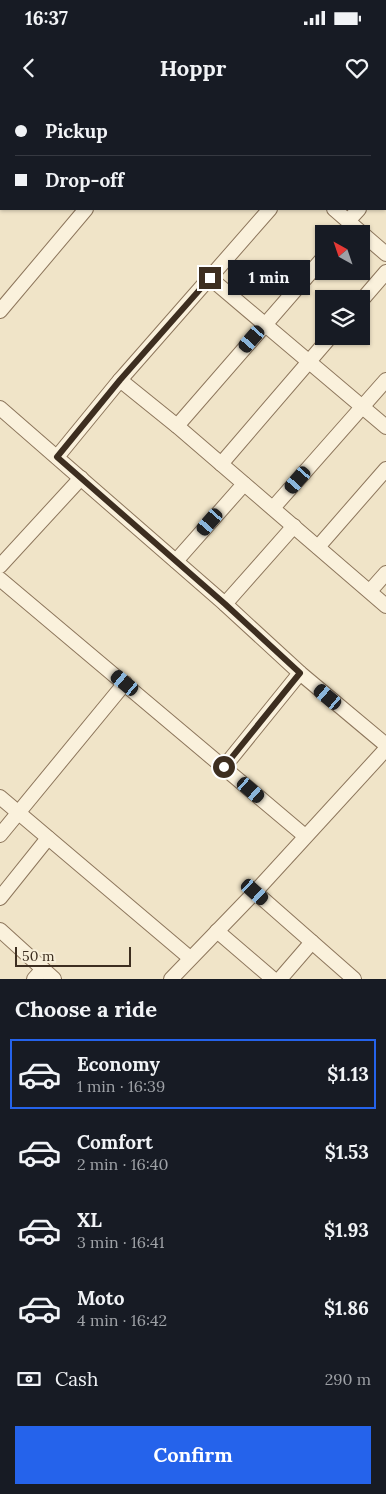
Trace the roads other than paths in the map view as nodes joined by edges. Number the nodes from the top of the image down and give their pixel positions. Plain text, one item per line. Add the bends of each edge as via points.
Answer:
1 (85, 210) edge
2 (269, 210) edge
3 (335, 210) edge
4 (358, 210) edge
5 (346, 225) edge
6 (349, 225) edge
7 (370, 243) edge
8 (386, 254) edge
9 (315, 267) edge
10 (386, 272) edge
11 (210, 278) junction
12 (370, 291) edge
13 (0, 311) edge
14 (265, 325) junction
15 (323, 345) edge
16 (309, 362) junction
17 (120, 380) junction
18 (386, 380) edge
19 (362, 407) junction
20 (0, 408) edge
21 (178, 426) junction
22 (386, 427) edge
23 (57, 457) junction
24 (221, 464) junction
25 (386, 469) edge
26 (81, 478) junction
27 (244, 484) junction
28 (273, 508) junction
29 (294, 526) junction
30 (318, 547) junction
31 (176, 561) junction
32 (0, 566) edge
33 (386, 573) edge
34 (0, 579) edge
35 (370, 591) junction
36 (225, 604) junction
37 (386, 606) edge
38 (300, 673) junction
39 (125, 683) junction
40 (386, 747) edge
41 (224, 767) junction
42 (0, 797) edge
43 (19, 814) junction
44 (0, 835) edge
45 (305, 836) junction
46 (48, 838) junction
47 (255, 892) junction
48 (0, 898) edge
49 (0, 930) edge
50 (217, 931) junction
51 (312, 942) junction
52 (190, 958) junction
53 (38, 974) edge
54 (54, 979) edge
55 (170, 979) edge
56 (273, 979) edge
57 (280, 979) edge
58 (354, 979) edge

1 - 13 street
2 - 11 street
3 - 5 street
4 - 6 street
7 - 8 street
9 - 14 street
10 - 12 street
11 - 14 street
11 - 17 street
14 - 16 street
14 - 21 street
15 - 16 street
16 - 19 street
16 - 24 street
17 - 21 street
17 - 23 street
18 - 19 street
19 - 22 street
19 - 28 street
20 - 23 street
21 - 24 street
23 - 26 street
24 - 27 street
25 - 30 street
26 - 31 street
26 - 32 street
27 - 28 street
27 - 31 street
28 - 29 street
29 - 30 street
29 - 36 street
30 - 35 street
31 - 36 street
33 - 35 street
34 - 39 street
35 - 37 street
36 - 38 street
38 - 40 street
38 - 41 street
39 - 41 street
39 - 43 street
40 - 45 street
41 - 45 street
42 - 43 street
43 - 44 street
43 - 46 street
45 - 47 street
46 - 48 street
46 - 52 street
47 - 50 street
47 - 51 street
49 - 53 street
50 - 52 street
50 - 56 street
51 - 57 street
51 - 58 street
52 - 55 street
53 - 54 street

